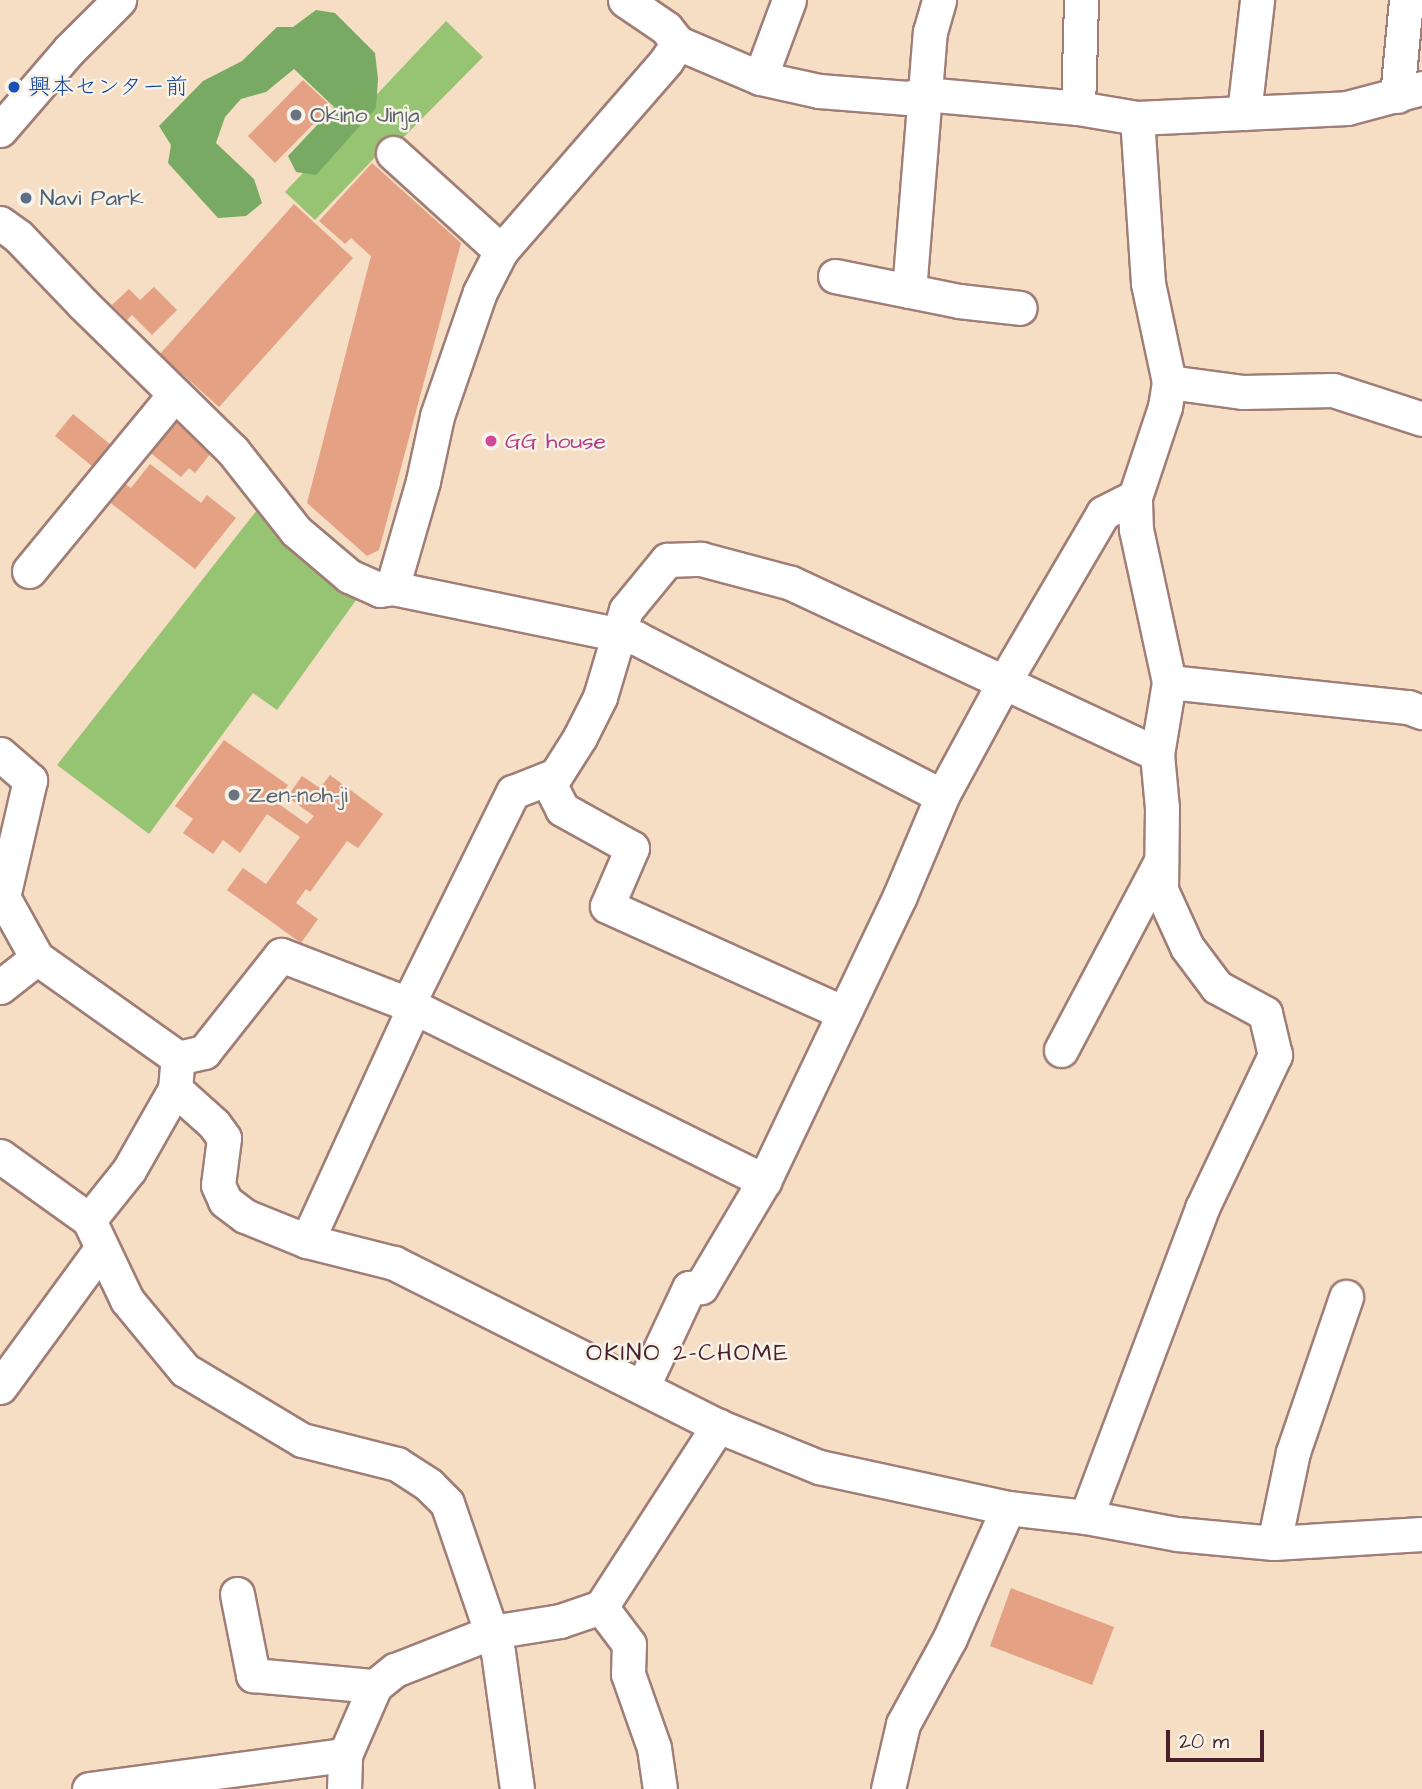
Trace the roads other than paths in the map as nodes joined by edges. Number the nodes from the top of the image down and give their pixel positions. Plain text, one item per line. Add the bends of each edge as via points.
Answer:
1 (119, 0) edge
2 (789, 0) edge
3 (939, 0) edge
4 (1081, 0) edge
5 (1257, 0) edge
6 (1406, 0) edge
7 (629, 1) edge
8 (678, 43) junction
9 (760, 78) junction
10 (1409, 92) edge
11 (924, 94) junction
12 (1078, 108) junction
13 (1244, 113) junction
14 (1137, 118) junction
15 (0, 130) edge
16 (393, 153) dead end
17 (0, 223) edge
18 (501, 251) junction
19 (835, 276) dead end
20 (909, 291) junction
21 (1020, 308) dead end
22 (1169, 382) junction
23 (174, 394) junction
24 (1422, 419) edge
25 (1135, 497) junction
26 (29, 571) dead end
27 (392, 588) junction
28 (621, 634) junction
29 (1004, 682) junction
30 (1169, 682) junction
31 (1422, 712) edge
32 (0, 754) edge
33 (1157, 754) junction
34 (547, 779) junction
35 (942, 796) junction
36 (1161, 861) junction
37 (37, 958) junction
38 (0, 987) edge
39 (411, 1006) junction
40 (842, 1012) junction
41 (1061, 1050) dead end
42 (176, 1073) junction
43 (0, 1156) edge
44 (764, 1181) junction
45 (95, 1235) junction
46 (307, 1241) junction
47 (1346, 1297) dead end
48 (643, 1386) junction
49 (0, 1387) edge
50 (718, 1426) junction
51 (1008, 1508) junction
52 (1086, 1517) junction
53 (1422, 1534) edge
54 (1274, 1543) junction
55 (237, 1594) dead end
56 (601, 1607) junction
57 (492, 1632) junction
58 (375, 1686) junction
59 (345, 1755) junction
60 (89, 1789) edge
61 (344, 1789) edge
62 (517, 1789) edge
63 (660, 1789) edge
64 (888, 1789) edge

1 - 15 street
2 - 9 street
3 - 11 street via 930,32
4 - 12 street
5 - 13 street
6 - 10 street
7 - 8 street via 666,28
8 - 9 street
8 - 18 street
9 - 11 street via 819,92 908,98
10 - 13 street via 1347,108
11 - 12 street
11 - 20 street
12 - 14 street
13 - 14 street
14 - 22 street via 1148,283
16 - 18 street
17 - 23 street
18 - 27 street via 480,292 437,416
19 - 20 street
20 - 21 street
22 - 24 street via 1243,392 1333,390
22 - 25 street
23 - 26 street
23 - 27 street via 233,451 296,531 349,576 380,590
25 - 29 street via 1103,513
25 - 30 street via 1136,530
27 - 28 street
28 - 29 street via 626,610 667,560 701,559 790,583
28 - 34 street via 600,697 580,737 555,775
28 - 35 street
29 - 33 street
29 - 35 street
30 - 31 street
30 - 33 street
32 - 37 street via 30,780 2,897
33 - 36 street
34 - 39 street via 513,792
34 - 40 street via 562,809 632,848 607,906
35 - 40 street
36 - 41 street
36 - 52 street via 1161,890 1187,947 1217,987 1265,1013 1275,1055 1202,1208
37 - 38 street
37 - 42 street
39 - 42 street via 281,955 204,1052
39 - 44 street
39 - 46 street
40 - 44 street
42 - 45 street
42 - 46 street via 224,1138 218,1185 225,1201 245,1216
43 - 45 street
44 - 48 street via 701,1287 689,1288
45 - 49 street
45 - 57 street via 127,1300 185,1370 302,1440 397,1464 429,1485 447,1503
46 - 48 street via 394,1263
47 - 54 street via 1293,1452
48 - 50 street
50 - 51 street via 819,1467
50 - 56 street
51 - 52 street
51 - 64 street via 950,1637 903,1724
52 - 54 street via 1177,1534
53 - 54 street
55 - 58 street via 253,1675
56 - 57 street via 560,1621
56 - 63 street via 629,1644 628,1674 654,1748
57 - 58 street via 395,1670
57 - 62 street
58 - 59 street
59 - 60 street
59 - 61 street

